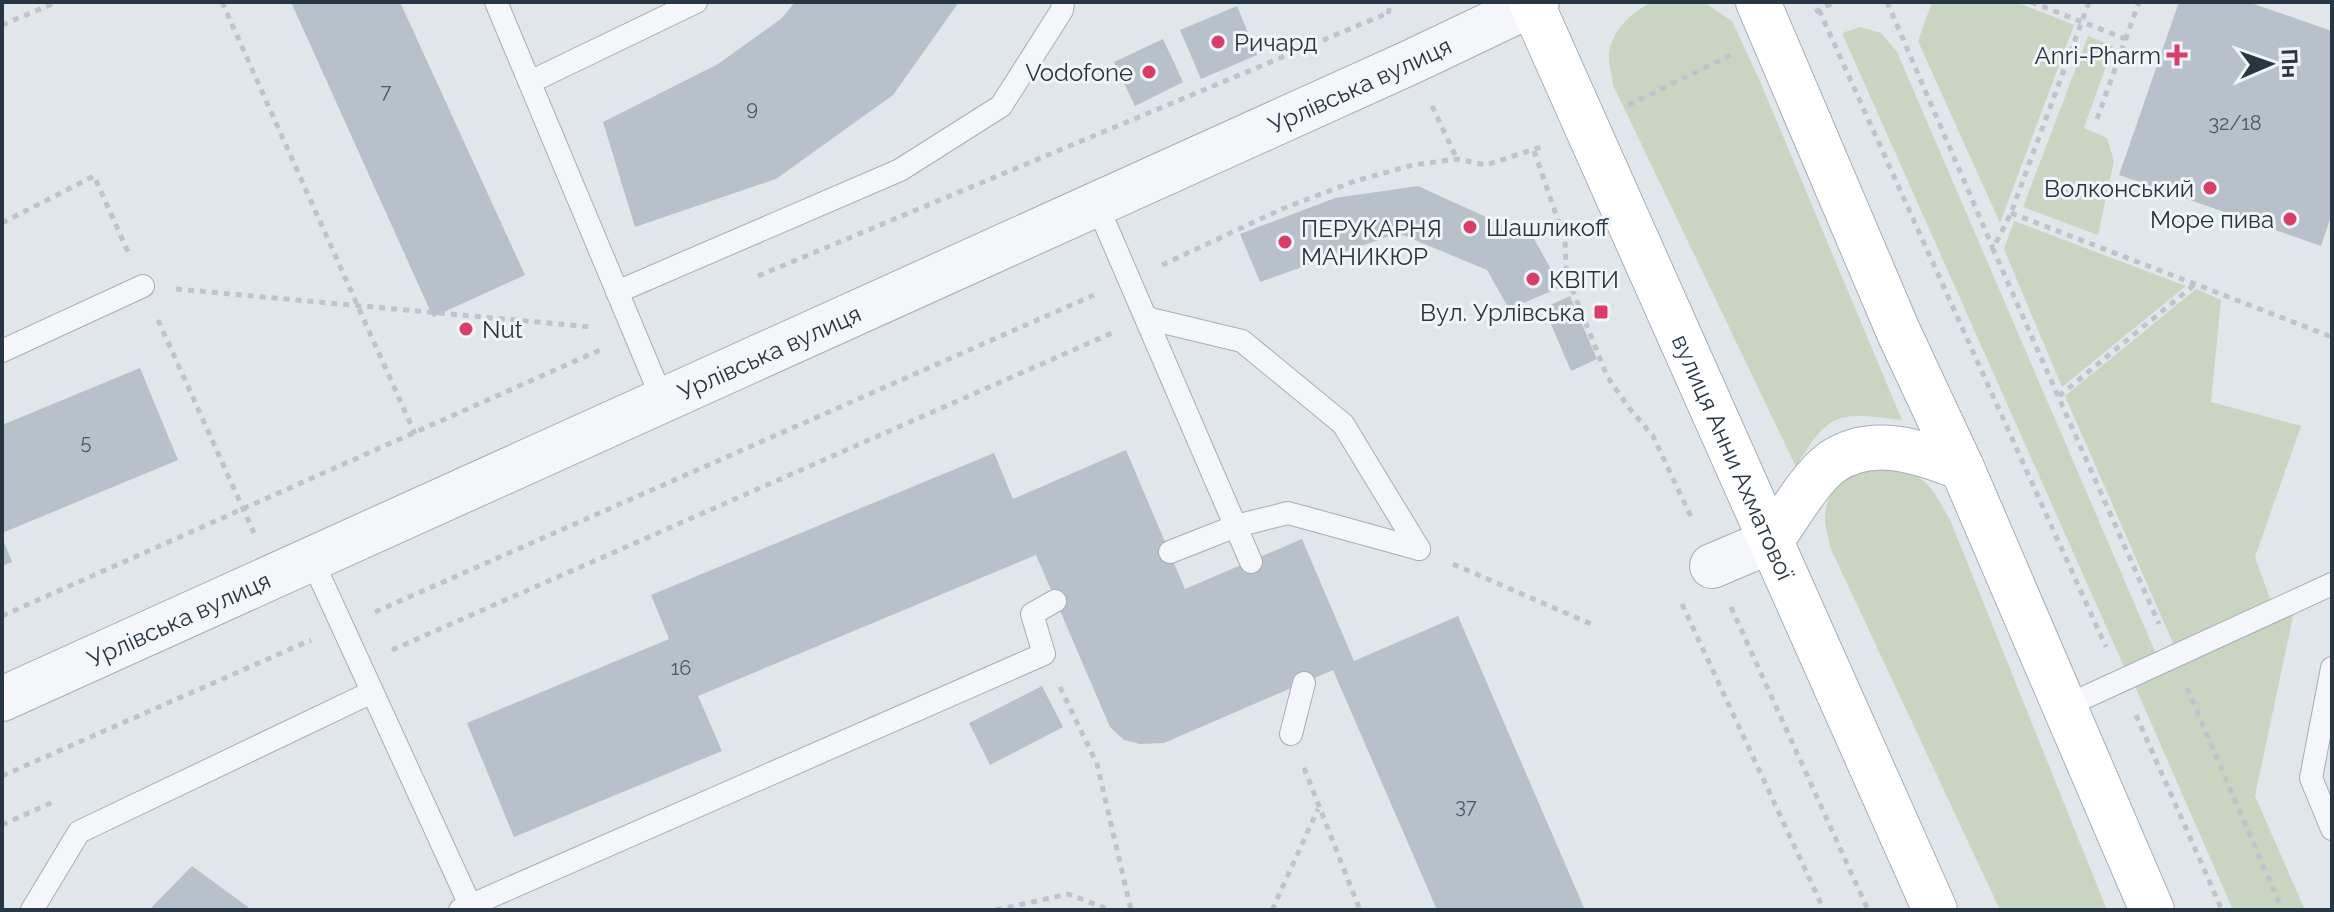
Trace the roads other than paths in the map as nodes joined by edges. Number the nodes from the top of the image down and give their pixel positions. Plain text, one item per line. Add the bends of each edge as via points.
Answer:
1 (496, 2) edge
2 (696, 2) edge
3 (1063, 2) edge
4 (1534, 3) edge
5 (1766, 18) edge
6 (530, 82) junction
7 (1097, 205) junction
8 (143, 286) road end
9 (617, 292) junction
10 (1146, 318) junction
11 (2, 351) edge
12 (663, 401) junction
13 (1962, 468) junction
14 (1236, 526) junction
15 (1771, 541) junction
16 (1170, 552) dead end
17 (1251, 562) dead end
18 (1712, 566) dead end
19 (292, 568) junction
20 (2332, 584) edge
21 (1055, 601) dead end
22 (2332, 668) edge
23 (1304, 683) dead end
24 (372, 692) junction
25 (2, 699) edge
26 (2066, 706) junction
27 (1291, 734) road end
28 (2332, 829) edge
29 (465, 907) edge
30 (32, 910) edge
31 (1935, 910) edge
32 (2152, 910) edge

1 - 6 lane
2 - 6 lane
3 - 9 lane via 1001,106 900,170
4 - 7 street, Урлівська вулиця
4 - 15 main road, вулиця Анни Ахматової
5 - 13 main road
6 - 9 lane
7 - 10 lane
7 - 12 street, Урлівська вулиця
8 - 11 lane
9 - 12 lane
10 - 14 lane
10 - 14 lane via 1242,341 1343,424 1419,549 1288,513
12 - 19 street, Урлівська вулиця
13 - 15 main road via 1916,451 1884,446 1855,450 1830,463
13 - 26 main road
14 - 16 lane
14 - 17 lane
15 - 18 street
15 - 31 main road, вулиця Анни Ахматової
19 - 24 lane via 342,626
19 - 25 street, Урлівська вулиця
20 - 26 lane
21 - 29 lane via 1032,614 1044,654
22 - 28 lane via 2311,778
23 - 27 lane
24 - 29 lane
24 - 30 lane via 79,832
26 - 32 main road

